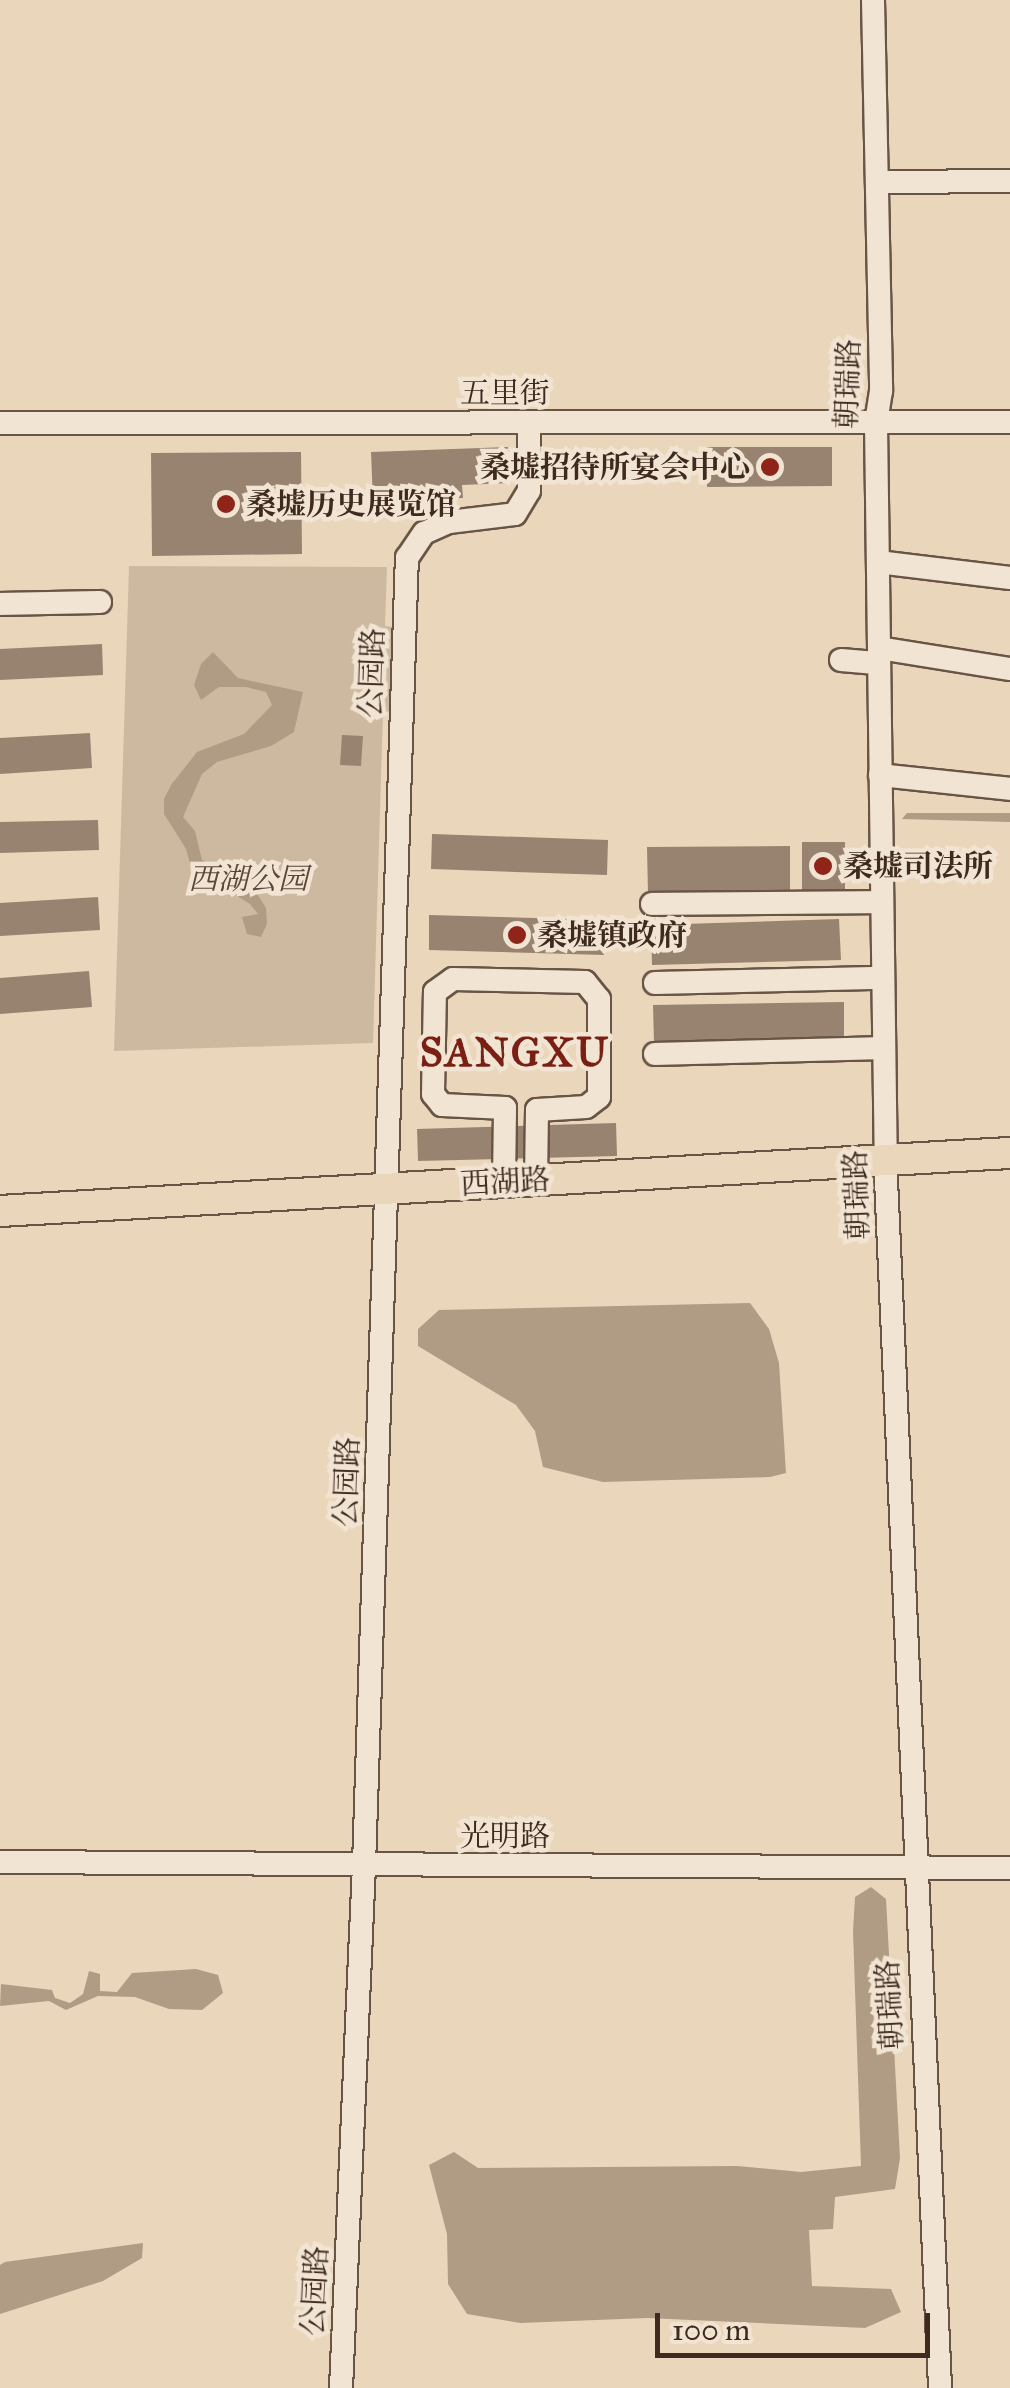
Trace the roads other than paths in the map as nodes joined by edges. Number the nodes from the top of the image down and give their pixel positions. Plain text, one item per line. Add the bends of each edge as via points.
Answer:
1 (873, 0) edge
2 (1010, 181) edge
3 (878, 182) junction
4 (1010, 422) edge
5 (0, 423) edge
6 (529, 423) junction
7 (876, 423) junction
8 (878, 562) junction
9 (1010, 578) edge
10 (100, 602) dead end
11 (0, 604) edge
12 (879, 656) junction
13 (841, 660) dead end
14 (1010, 669) edge
15 (880, 775) junction
16 (1010, 789) edge
17 (882, 902) junction
18 (652, 904) dead end
19 (883, 978) junction
20 (655, 982) dead end
21 (884, 1048) junction
22 (656, 1054) dead end
23 (1010, 1153) edge
24 (885, 1169) junction
25 (1010, 1172) edge
26 (536, 1180) junction
27 (504, 1182) junction
28 (386, 1198) junction
29 (0, 1211) edge
30 (0, 1228) edge
31 (0, 1862) edge
32 (364, 1864) junction
33 (1010, 1868) edge
34 (914, 1869) junction
35 (341, 2388) edge
36 (940, 2388) edge

1 - 3 street, 朝瑞路
2 - 3 street
3 - 7 street, 朝瑞路 via 882,392
4 - 7 street, 五里街
5 - 6 street, 五里街
6 - 7 street, 五里街
6 - 28 street, 公园路 via 530,491 515,514 449,522 424,533 407,558
7 - 8 street, 朝瑞路
8 - 9 street
8 - 12 street, 朝瑞路
10 - 11 street
12 - 13 street
12 - 14 street
12 - 15 street, 朝瑞路
15 - 16 street
15 - 17 street, 朝瑞路
17 - 18 street
17 - 19 street, 朝瑞路
19 - 20 street
19 - 21 street, 朝瑞路
21 - 22 street
21 - 24 street, 朝瑞路
23 - 24 main road, 西湖路
24 - 25 main road, 西湖路
24 - 26 main road, 西湖路
24 - 28 main road, 西湖路
24 - 34 street, 朝瑞路
26 - 27 main road, 西湖路
26 - 27 street via 537,1110 586,1107 599,1097 599,999 585,982 453,979 435,992 433,1094 442,1105 505,1108
27 - 28 main road, 西湖路
28 - 29 main road, 西湖路
28 - 30 main road, 西湖路
28 - 32 street, 公园路
31 - 32 street, 光明路
32 - 34 street, 光明路
32 - 35 street, 公园路
33 - 34 street, 光明路
34 - 36 street, 朝瑞路

